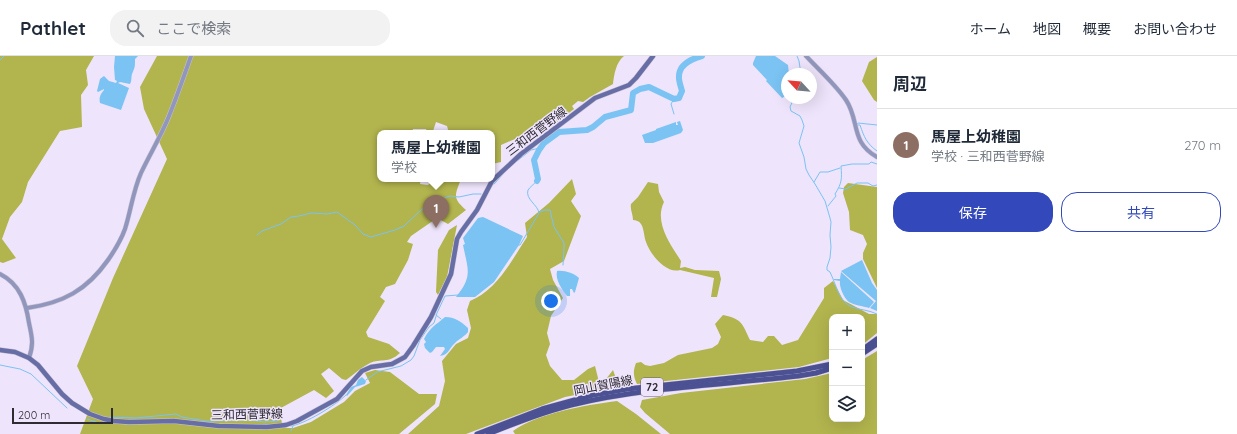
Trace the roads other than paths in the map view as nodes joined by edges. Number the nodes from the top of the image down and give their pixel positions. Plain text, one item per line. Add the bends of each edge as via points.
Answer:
1 (191, 56) edge
2 (653, 56) edge
3 (806, 56) edge
4 (877, 157) edge
5 (495, 178) edge
6 (491, 182) edge
7 (0, 274) edge
8 (27, 308) junction
9 (877, 339) edge
10 (874, 345) edge
11 (0, 350) edge
12 (865, 352) edge
13 (29, 358) junction
14 (829, 365) edge
15 (829, 369) edge
16 (477, 434) edge
17 (488, 434) edge

1 - 8 street via 169,117 138,182 119,244 97,274 78,291 56,302
2 - 5 main road, 三和西菅野線 via 629,84 595,98 521,154
3 - 4 street via 846,101 852,112 860,142 868,152
6 - 13 main road, 三和西菅野線 via 477,210 457,239 451,274 431,317 405,356 392,364 362,371 336,399 297,421 286,425 251,427 104,419 72,403
7 - 8 street via 17,287
8 - 13 street via 32,346
9 - 10 main road
10 - 12 main road
11 - 13 main road, 三和西菅野線 via 15,352
14 - 16 main road, 岡山賀陽線 / 72 via 797,371 593,395 542,409
15 - 17 main road, 岡山賀陽線 / 72 via 798,376 594,400 544,413

